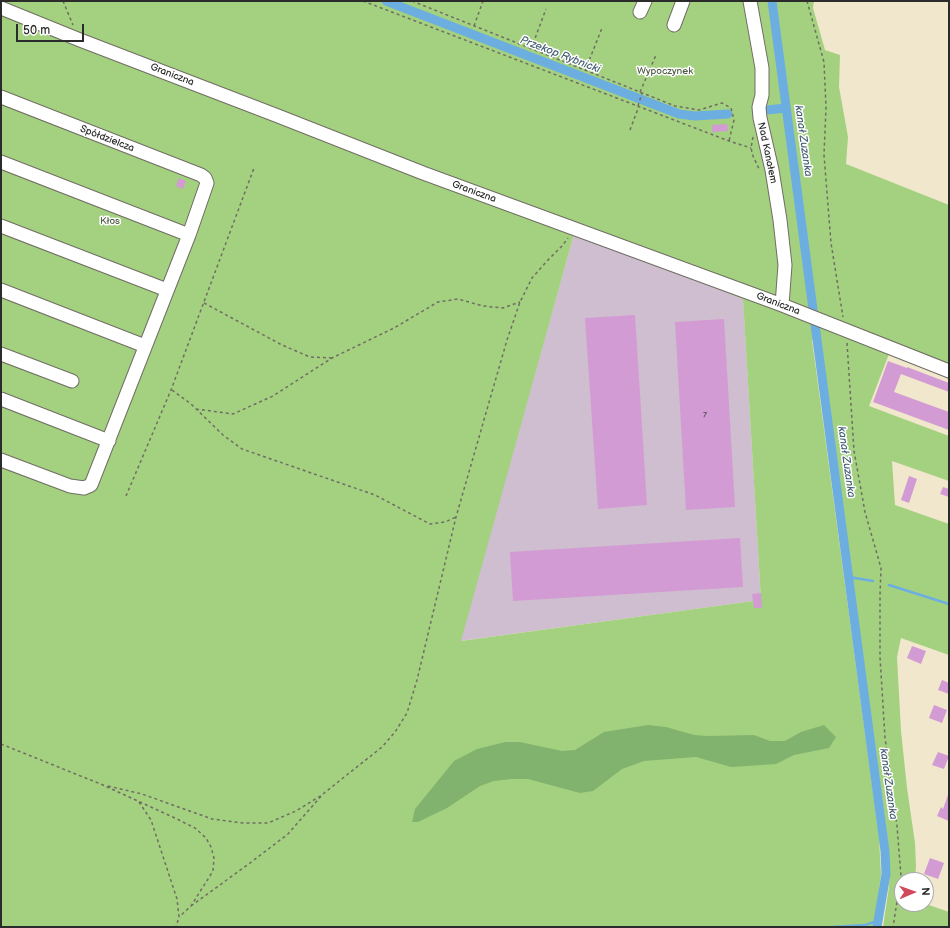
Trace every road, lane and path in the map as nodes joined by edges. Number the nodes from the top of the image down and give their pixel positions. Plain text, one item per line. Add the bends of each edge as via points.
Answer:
1 (63, 1) edge
2 (363, 1) edge
3 (412, 1) edge
4 (421, 1) edge
5 (483, 1) edge
6 (683, 1) edge
7 (750, 1) edge
8 (807, 1) edge
9 (420, 4) junction
10 (1, 8) edge
11 (546, 8) dead end
12 (674, 24) dead end
13 (474, 26) junction
14 (602, 28) dead end
15 (80, 40) junction
16 (531, 49) junction
17 (656, 55) dead end
18 (585, 71) junction
19 (641, 93) junction
20 (1, 97) edge
21 (638, 106) junction
22 (630, 130) dead end
23 (729, 141) junction
24 (751, 148) dead end
25 (1, 162) edge
26 (254, 168) dead end
27 (1, 226) edge
28 (571, 227) junction
29 (189, 235) junction
30 (1, 290) edge
31 (167, 290) junction
32 (520, 302) junction
33 (204, 303) junction
34 (782, 305) junction
35 (840, 328) junction
36 (145, 346) junction
37 (1, 354) edge
38 (332, 358) junction
39 (949, 370) edge
40 (72, 381) dead end
41 (172, 390) junction
42 (1, 399) edge
43 (196, 409) junction
44 (108, 441) junction
45 (1, 460) edge
46 (126, 496) dead end
47 (456, 517) junction
48 (1, 744) edge
49 (104, 785) junction
50 (324, 794) junction
51 (138, 801) junction
52 (191, 906) junction
53 (180, 917) junction
54 (176, 927) edge
55 (893, 927) edge

1 - 15 path
2 - 21 path
3 - 9 path
4 - 9 path
5 - 13 path
6 - 12 street
7 - 34 street, Nad Kanałem via 762,68 760,118 772,170 785,265
8 - 35 path via 824,62 824,155
9 - 13 path
10 - 15 street, Graniczna
11 - 16 path
13 - 16 path
14 - 18 path
15 - 28 street, Graniczna via 423,173
16 - 18 path
17 - 19 path
18 - 19 path
19 - 21 path
19 - 23 path via 675,106 699,110 722,103 731,108 734,120
20 - 29 street, Spółdzielcza via 201,175 207,180 207,185
21 - 22 path
21 - 23 path
23 - 24 path
25 - 29 street
26 - 33 path
27 - 31 street
28 - 32 path via 569,236 562,246 532,278
28 - 34 street, Graniczna
29 - 31 street
30 - 36 street
31 - 36 street
32 - 38 path via 503,308 458,299 438,302 394,328
32 - 47 path
33 - 38 path via 282,345 310,357
33 - 41 path
34 - 35 street, Graniczna
35 - 39 street, Graniczna
35 - 55 path via 848,354 854,452 865,512 881,568 880,657 885,738 901,876
36 - 44 street
37 - 40 street
38 - 43 path via 273,396 232,414
41 - 43 path
41 - 46 path
42 - 44 street
43 - 47 path via 242,449 375,495 430,524
44 - 45 street via 93,482 84,488 70,486
47 - 50 path via 407,714 382,747
48 - 49 path
49 - 50 path via 142,794 212,819 243,824 268,823 296,811
49 - 51 path
50 - 52 path via 288,834
51 - 52 path via 195,828 211,847 214,858 213,871
51 - 53 path via 151,820 178,899
52 - 53 path
53 - 54 path

